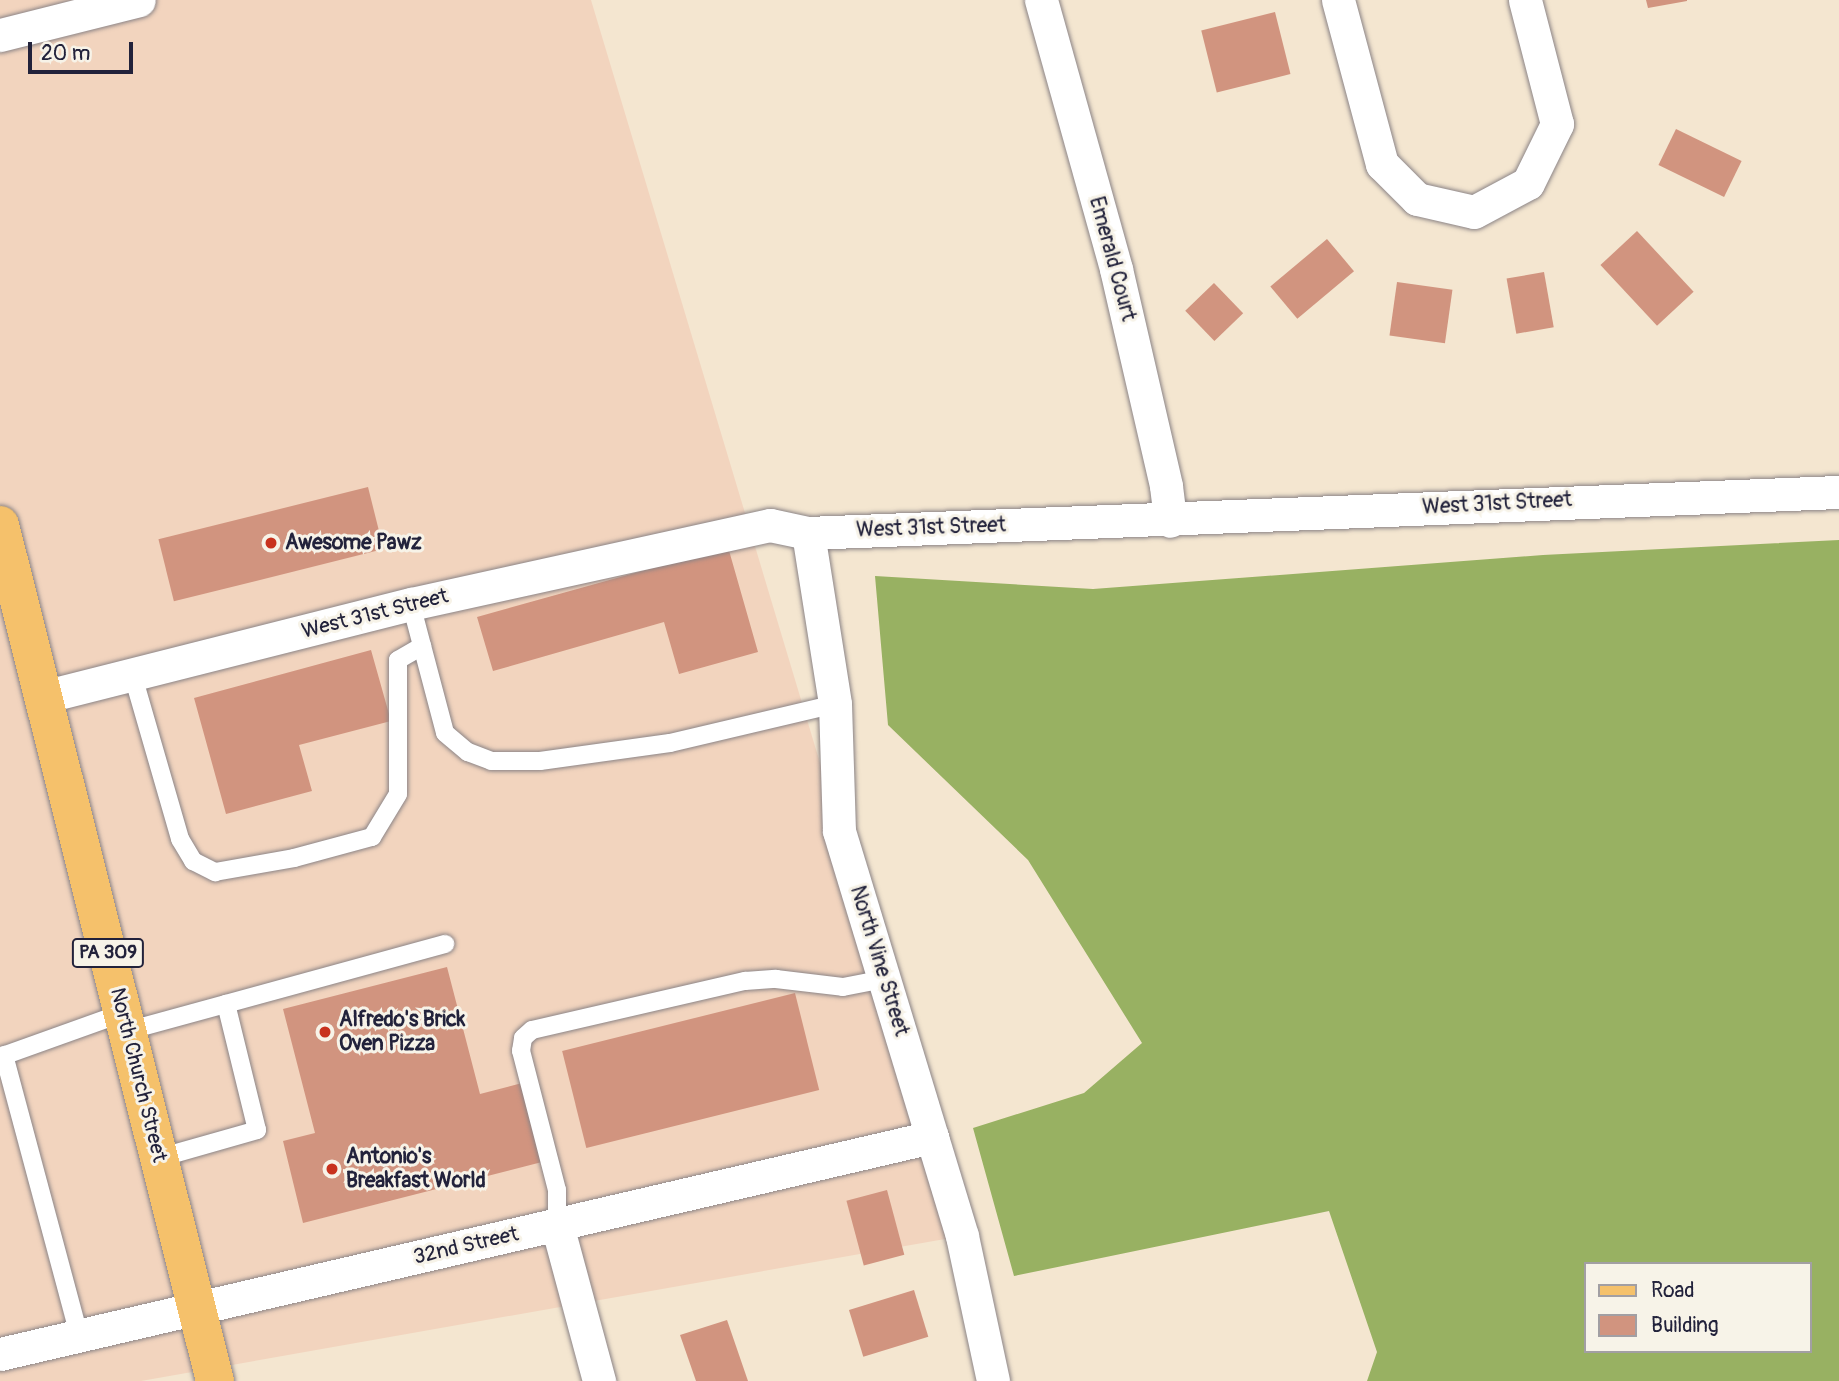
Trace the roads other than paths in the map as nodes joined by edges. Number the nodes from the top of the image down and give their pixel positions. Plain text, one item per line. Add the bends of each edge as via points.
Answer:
1 (139, 0) edge
2 (1041, 0) edge
3 (1338, 0) edge
4 (1525, 0) edge
5 (0, 35) edge
6 (1839, 492) edge
7 (1170, 521) junction
8 (0, 525) edge
9 (808, 533) junction
10 (411, 604) junction
11 (422, 646) junction
12 (133, 676) junction
13 (43, 697) junction
14 (835, 704) junction
15 (445, 944) dead end
16 (884, 979) junction
17 (226, 1004) junction
18 (125, 1022) junction
19 (2, 1056) edge
20 (932, 1136) junction
21 (159, 1158) junction
22 (557, 1225) junction
23 (197, 1308) junction
24 (79, 1335) junction
25 (0, 1354) edge
26 (215, 1381) edge
27 (599, 1381) edge
28 (993, 1381) edge

1 - 5 street
2 - 7 street, Emerald Court via 1116,269
3 - 4 street via 1382,163 1417,199 1474,212 1528,183 1558,124
6 - 7 street, West 31st Street
7 - 9 street, West 31st Street
8 - 13 main road, North Church Street / PA 309
9 - 10 street, West 31st Street via 770,525 726,531
9 - 14 street, North Vine Street
10 - 11 lane
10 - 12 street, West 31st Street
11 - 12 lane via 398,660 398,794 372,837 215,872 193,861 180,839
11 - 14 lane via 445,733 467,752 491,761 540,761 670,743
12 - 13 street, West 31st Street
13 - 18 main road, North Church Street / PA 309
14 - 16 street, North Vine Street via 839,831
15 - 17 lane
16 - 20 street, North Vine Street
16 - 22 lane via 843,987 776,979 746,981 532,1030 523,1038 521,1051 557,1189
17 - 18 lane
17 - 21 lane via 257,1130
18 - 19 lane
18 - 21 main road, North Church Street / PA 309
19 - 24 lane
20 - 22 street, 32nd Street
20 - 28 street, North Vine Street via 962,1236
21 - 23 main road, North Church Street / PA 309
22 - 23 street, 32nd Street
22 - 27 street
23 - 24 street, 32nd Street
23 - 26 main road, North Church Street / PA 309
24 - 25 street, 32nd Street

